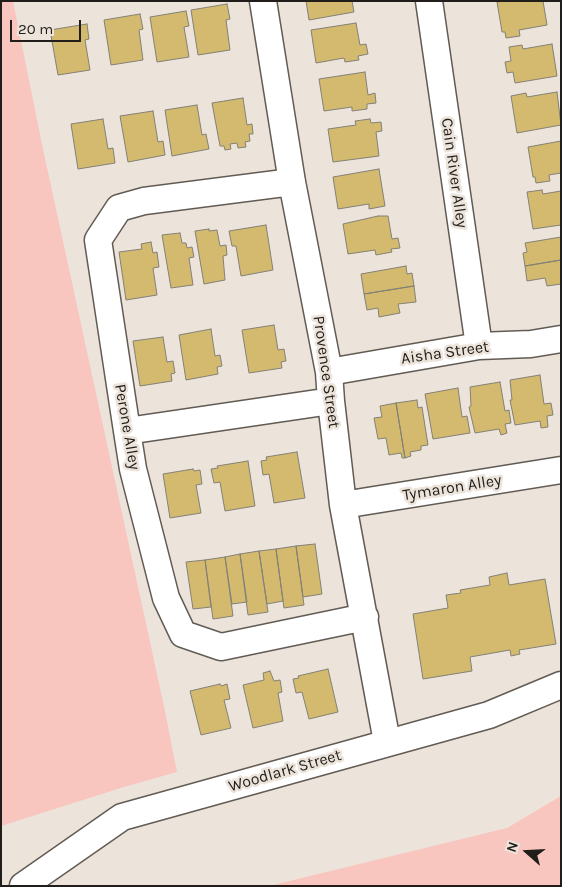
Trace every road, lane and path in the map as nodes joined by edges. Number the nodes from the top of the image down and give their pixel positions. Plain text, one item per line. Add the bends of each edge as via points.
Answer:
1 (263, 1) edge
2 (429, 1) edge
3 (292, 182) junction
4 (561, 340) edge
5 (478, 346) junction
6 (329, 372) junction
7 (331, 401) junction
8 (127, 431) junction
9 (561, 470) edge
10 (343, 505) junction
11 (365, 617) junction
12 (561, 685) edge
13 (387, 742) junction
14 (23, 886) edge

1 - 3 street, Provence Street
2 - 5 street, Cain River Alley
3 - 6 street, Provence Street
3 - 8 street, Perone Alley via 144,201 119,208 113,216 98,240
4 - 5 street, Aisha Street
5 - 6 street, Aisha Street
6 - 7 street, Provence Street
7 - 8 street
7 - 10 street, Provence Street
8 - 11 street, Perone Alley via 133,469 166,598 183,634 222,647
9 - 10 street, Tymaron Alley
10 - 11 street, Provence Street
11 - 13 street, Provence Street
12 - 13 street, Woodlark Street via 489,714
13 - 14 street, Woodlark Street via 122,817

